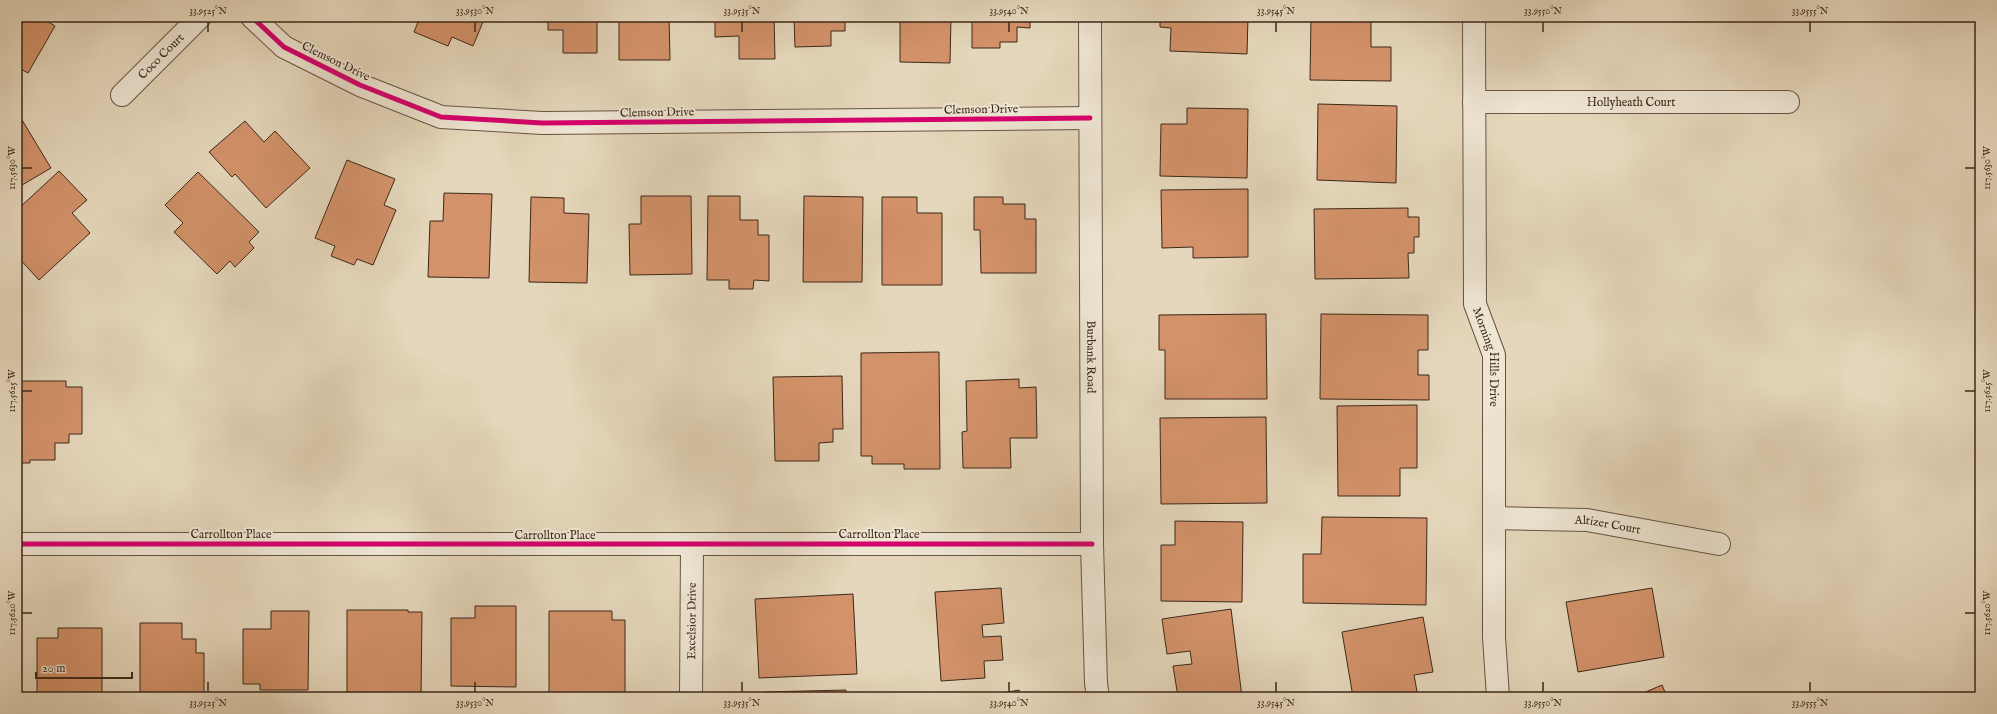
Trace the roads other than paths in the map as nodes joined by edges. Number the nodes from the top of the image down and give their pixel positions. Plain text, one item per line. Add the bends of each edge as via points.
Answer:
1 (200, 17) edge
2 (252, 17) edge
3 (1090, 17) edge
4 (1474, 17) edge
5 (122, 95) dead end
6 (1474, 102) junction
7 (1788, 102) dead end
8 (1090, 118) junction
9 (1494, 518) junction
10 (17, 544) edge
11 (1092, 544) junction
12 (1719, 544) dead end
13 (692, 545) junction
14 (691, 697) edge
15 (1098, 697) edge
16 (1498, 697) edge

1 - 5 street, Coco Court
2 - 8 street, Clemson Drive via 284,47 360,85 441,117 542,123
3 - 8 street, Burbank Road
4 - 6 street, Morning Hills Drive
6 - 7 street, Hollyheath Court
6 - 9 street, Morning Hills Drive via 1475,304 1494,355
8 - 11 street, Burbank Road
9 - 12 street, Altizer Court via 1587,520
9 - 16 street, Morning Hills Drive via 1494,637
10 - 13 street, Carrollton Place
11 - 13 street, Carrollton Place
11 - 15 street, Burbank Road
13 - 14 street, Excelsior Drive

